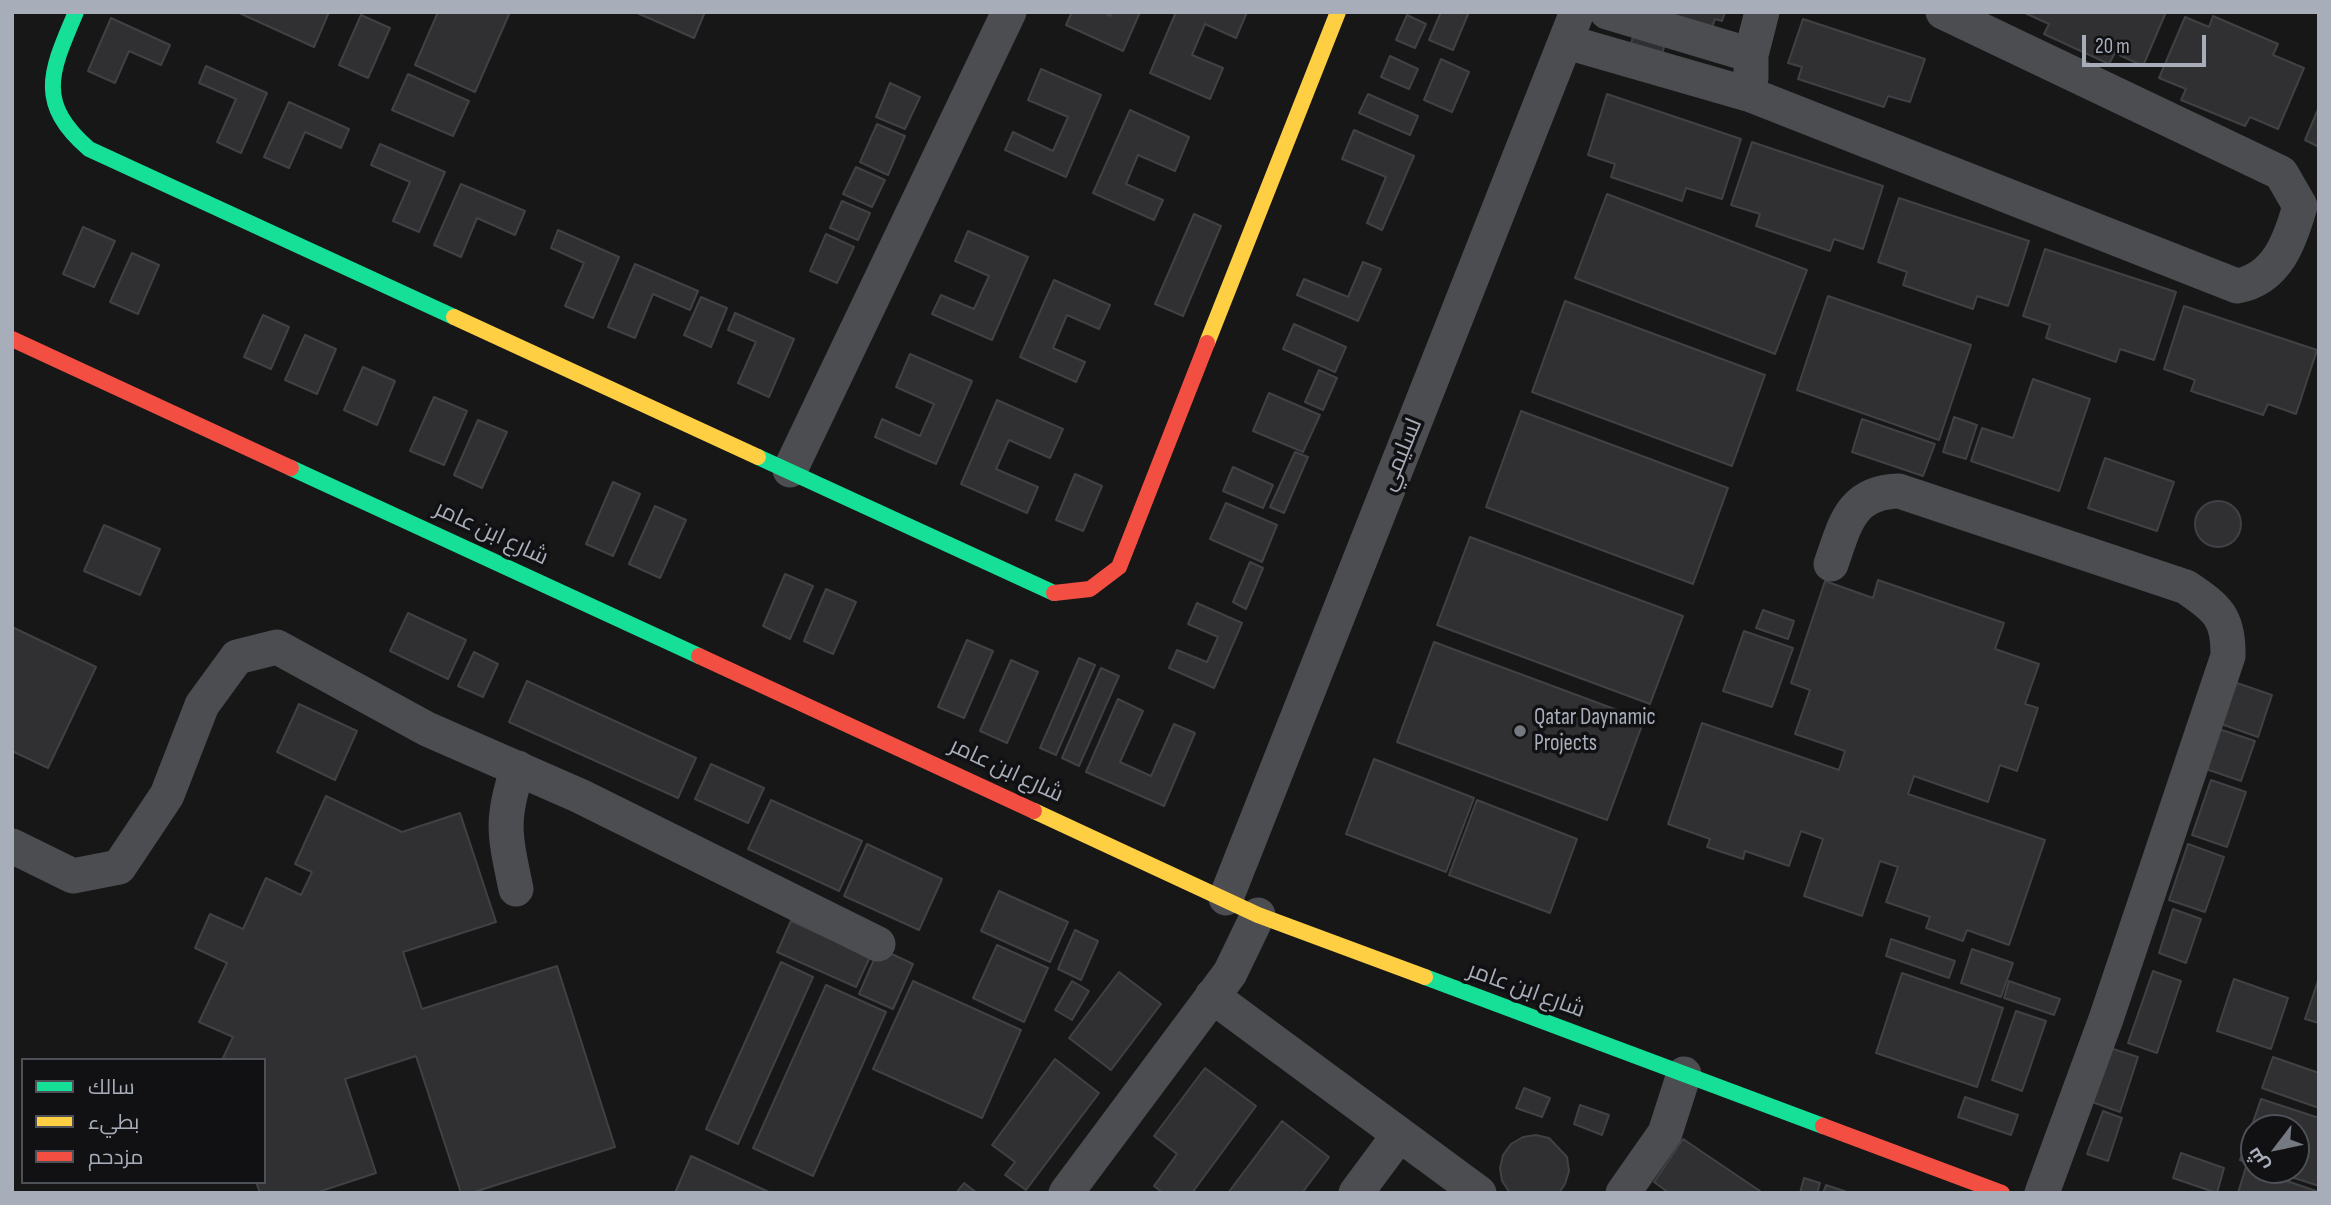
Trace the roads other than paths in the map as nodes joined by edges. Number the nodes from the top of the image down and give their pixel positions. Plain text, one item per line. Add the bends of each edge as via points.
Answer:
1 (76, 12) edge
2 (1009, 12) edge
3 (1338, 12) edge
4 (1607, 12) edge
5 (1762, 12) edge
6 (1943, 12) edge
7 (1572, 27) edge
8 (1751, 55) junction
9 (1751, 95) junction
10 (12, 339) edge
11 (790, 470) junction
12 (1831, 564) dead end
13 (518, 768) junction
14 (12, 846) edge
15 (516, 889) dead end
16 (1226, 898) junction
17 (1258, 915) junction
18 (878, 944) dead end
19 (1212, 996) junction
20 (1684, 1074) junction
21 (1399, 1135) junction
22 (1066, 1193) edge
23 (1356, 1193) edge
24 (1479, 1193) edge
25 (1623, 1193) edge
26 (2002, 1193) edge
27 (2042, 1193) edge

1 - 11 street via 54,60 50,88 56,114 70,135 89,149
2 - 11 street
3 - 11 street via 1119,567 1102,584 1079,593 1054,593
4 - 8 street
5 - 8 street
6 - 9 street via 2281,173 2300,206 2270,270 2256,283 2237,286
7 - 9 street
7 - 16 street, لسليمي
8 - 9 street
10 - 16 street, شارع ابن عامر
12 - 27 street via 1847,517 1856,506 1885,491 1899,491 2186,587 2221,615 2228,633 2228,656 2106,1020
13 - 14 street via 427,729 277,647 237,657 202,705 167,794 119,867 73,876
13 - 15 street via 505,804 505,837
13 - 18 street
16 - 17 street, شارع ابن عامر
17 - 19 street via 1230,973
17 - 20 street, شارع ابن عامر
19 - 21 street
19 - 22 street
20 - 25 street via 1665,1133
20 - 26 street, شارع ابن عامر
21 - 23 street
21 - 24 street

